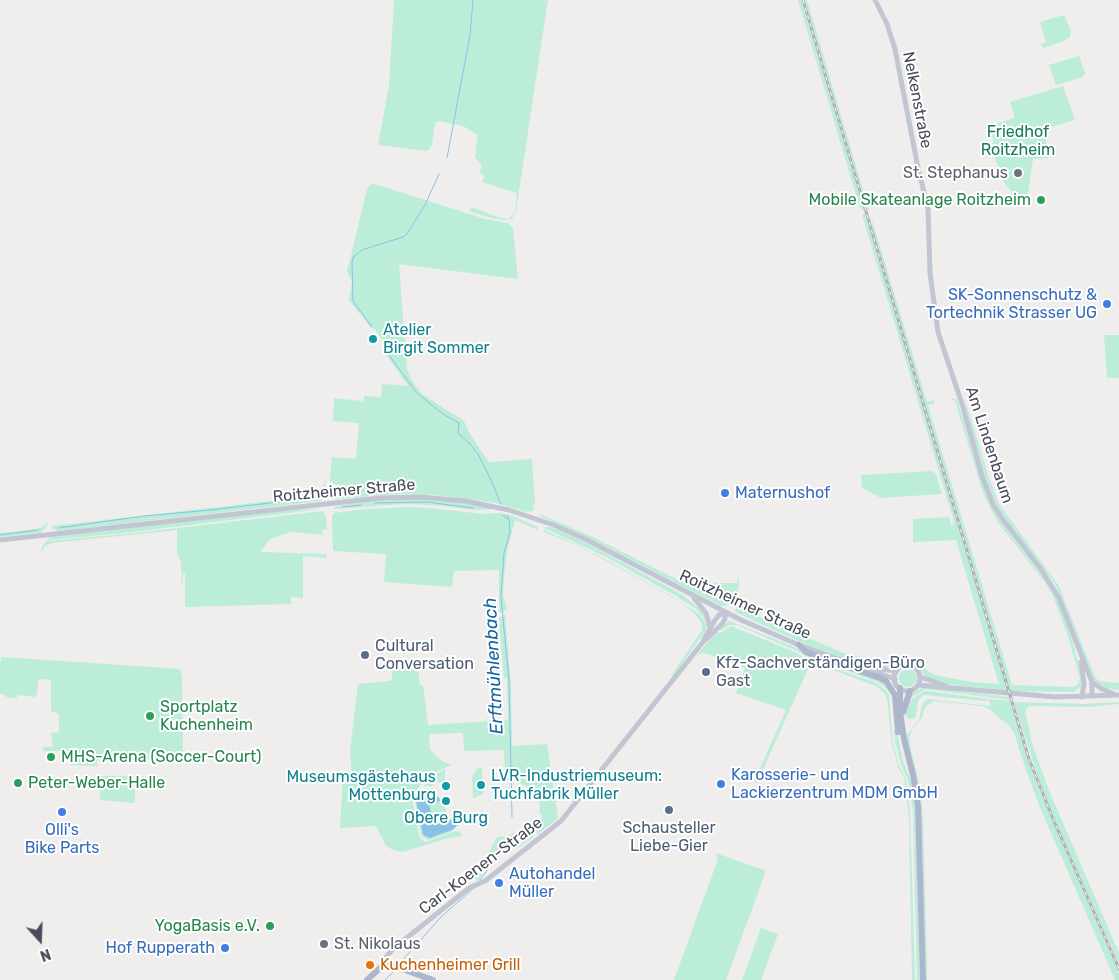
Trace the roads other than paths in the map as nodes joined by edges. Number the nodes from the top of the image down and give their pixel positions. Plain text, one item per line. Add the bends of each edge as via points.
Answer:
1 (875, 0) edge
2 (941, 342) joint
3 (0, 540) edge
4 (692, 596) junction
5 (725, 613) junction
6 (710, 626) junction
7 (703, 642) junction
8 (799, 646) junction
9 (1081, 655) junction
10 (866, 668) junction
11 (897, 671) junction
12 (920, 677) junction
13 (895, 679) junction
14 (1092, 682) junction
15 (918, 685) junction
16 (950, 687) junction
17 (900, 688) junction
18 (910, 691) junction
19 (1118, 695) edge
20 (1092, 696) junction
21 (1082, 697) junction
22 (902, 715) junction
23 (912, 772) junction
24 (385, 966) junction
25 (367, 980) edge
26 (433, 980) edge
27 (923, 980) edge

1 - 2 street, Nelkenstraße via 895,50 928,209 931,289
2 - 9 street, Am Lindenbaum via 993,504 1054,588
3 - 4 street, Roitzheimer Straße via 387,497 439,498 498,507 542,520
4 - 5 street, Roitzheimer Straße
4 - 6 street via 706,613
5 - 6 street, Carl-Koenen-Straße
5 - 7 street, Carl-Koenen-Straße via 722,624
5 - 8 street, Roitzheimer Straße
6 - 7 street, Carl-Koenen-Straße
7 - 24 street, Carl-Koenen-Straße via 565,817 394,948 386,957
8 - 10 street, Roitzheimer Straße
8 - 23 main road via 806,652 889,684 895,695 901,748 906,766
9 - 14 street, Am Lindenbaum
9 - 21 street, Am Lindenbaum
10 - 11 street, Roitzheimer Straße
10 - 13 street, Roitzheimer Straße
11 - 12 street via 911,666
11 - 13 street
12 - 15 street
12 - 16 street
13 - 17 street
14 - 19 street
14 - 20 street, Am Lindenbaum
15 - 16 street
15 - 18 street
16 - 21 street
17 - 18 street
17 - 22 main road
18 - 22 main road
19 - 20 street
20 - 21 street
22 - 23 main road
23 - 27 main road via 918,806
24 - 25 main road
24 - 26 main road via 399,967

